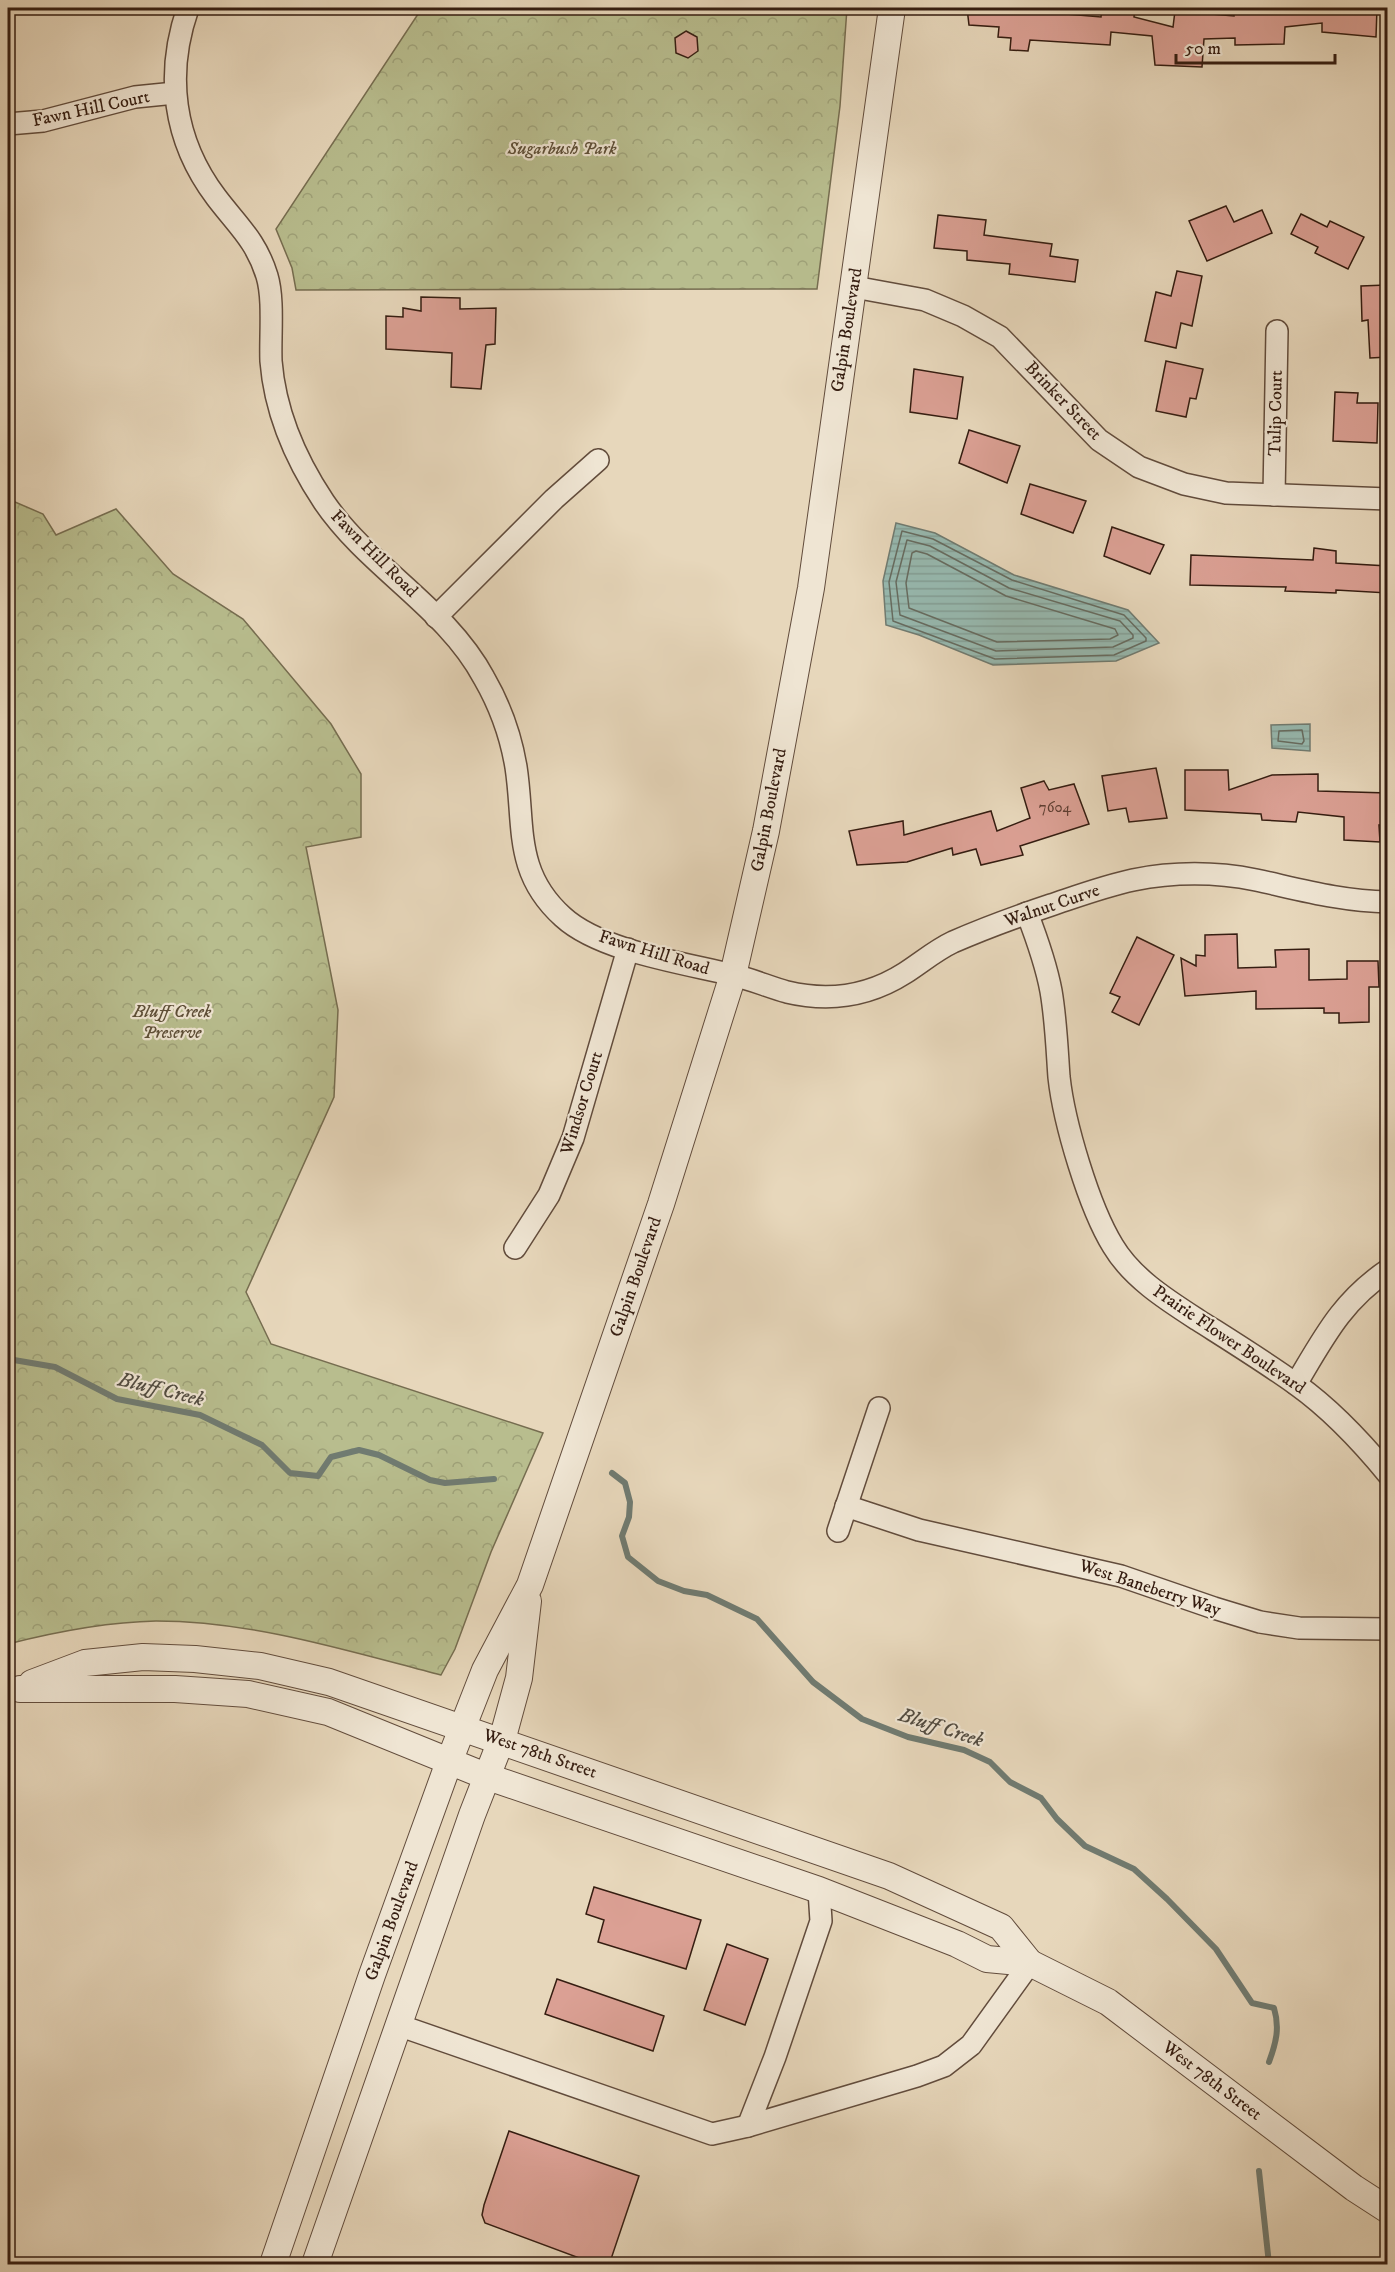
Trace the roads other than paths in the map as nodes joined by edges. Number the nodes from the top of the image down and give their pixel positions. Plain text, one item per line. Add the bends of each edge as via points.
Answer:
1 (188, 8) edge
2 (892, 8) edge
3 (175, 93) junction
4 (8, 124) edge
5 (854, 287) junction
6 (1277, 331) dead end
7 (598, 460) dead end
8 (1274, 495) junction
9 (1388, 499) edge
10 (436, 617) junction
11 (1388, 902) edge
12 (1027, 913) junction
13 (628, 949) junction
14 (734, 975) junction
15 (514, 1248) dead end
16 (1388, 1270) edge
17 (1296, 1383) junction
18 (879, 1408) dead end
19 (1388, 1474) edge
20 (846, 1506) junction
21 (838, 1531) dead end
22 (530, 1585) junction
23 (1388, 1629) edge
24 (14, 1691) edge
25 (464, 1728) junction
26 (502, 1741) junction
27 (449, 1762) junction
28 (488, 1777) junction
29 (819, 1890) junction
30 (1030, 1963) junction
31 (398, 2025) junction
32 (748, 2126) junction
33 (1388, 2210) edge
34 (273, 2265) edge
35 (315, 2265) edge

1 - 3 street, Fawn Hill Road via 176,62
2 - 5 street, Galpin Boulevard
3 - 4 street, Fawn Hill Court via 135,97 43,121
3 - 10 street, Fawn Hill Road via 177,114 198,169 246,232 269,283 276,396 295,451 329,509
5 - 8 street, Brinker Street via 925,300 1000,337 1099,440 1139,467 1184,484 1226,493
5 - 14 street, Galpin Boulevard via 811,588 766,831
6 - 8 street, Tulip Court
7 - 10 street
8 - 9 street, Brinker Street
10 - 13 street, Fawn Hill Road via 466,650 498,709 516,767 520,827 533,878 563,917 582,931
11 - 12 street, Walnut Curve via 1335,898 1243,878 1172,875 1133,880
12 - 14 street, Walnut Curve via 940,948 875,989 844,997 788,992
12 - 17 street, Prairie Flower Boulevard via 1051,990 1066,1114 1094,1207 1113,1246 1136,1274 1164,1298
13 - 14 street, Fawn Hill Road
13 - 15 street, Windsor Court via 566,1156 549,1195
14 - 22 street, Galpin Boulevard
16 - 17 street via 1368,1283 1340,1312
17 - 19 street, Prairie Flower Boulevard via 1356,1436
18 - 20 street
20 - 21 street
20 - 23 street, West Baneberry Way via 920,1530 1121,1576 1260,1622 1299,1628
22 - 25 street, Galpin Boulevard via 485,1671
22 - 26 street, Galpin Boulevard via 519,1678
24 - 25 street, West 78th Street via 85,1663 195,1659 260,1666 329,1682
24 - 27 street, West 78th Street via 175,1689 248,1694 328,1712
25 - 26 street, West 78th Street
25 - 27 street, Galpin Boulevard
26 - 28 street, Galpin Boulevard
26 - 30 street, West 78th Street via 892,1877 1001,1928
27 - 28 street, West 78th Street
27 - 34 street, Galpin Boulevard
28 - 29 street, West 78th Street
28 - 31 street, Galpin Boulevard
29 - 30 street, West 78th Street via 987,1959
29 - 32 street via 821,1921
30 - 32 street via 971,2045 944,2066
30 - 33 street, West 78th Street via 1107,2002
31 - 32 street via 712,2134
31 - 35 street, Galpin Boulevard

